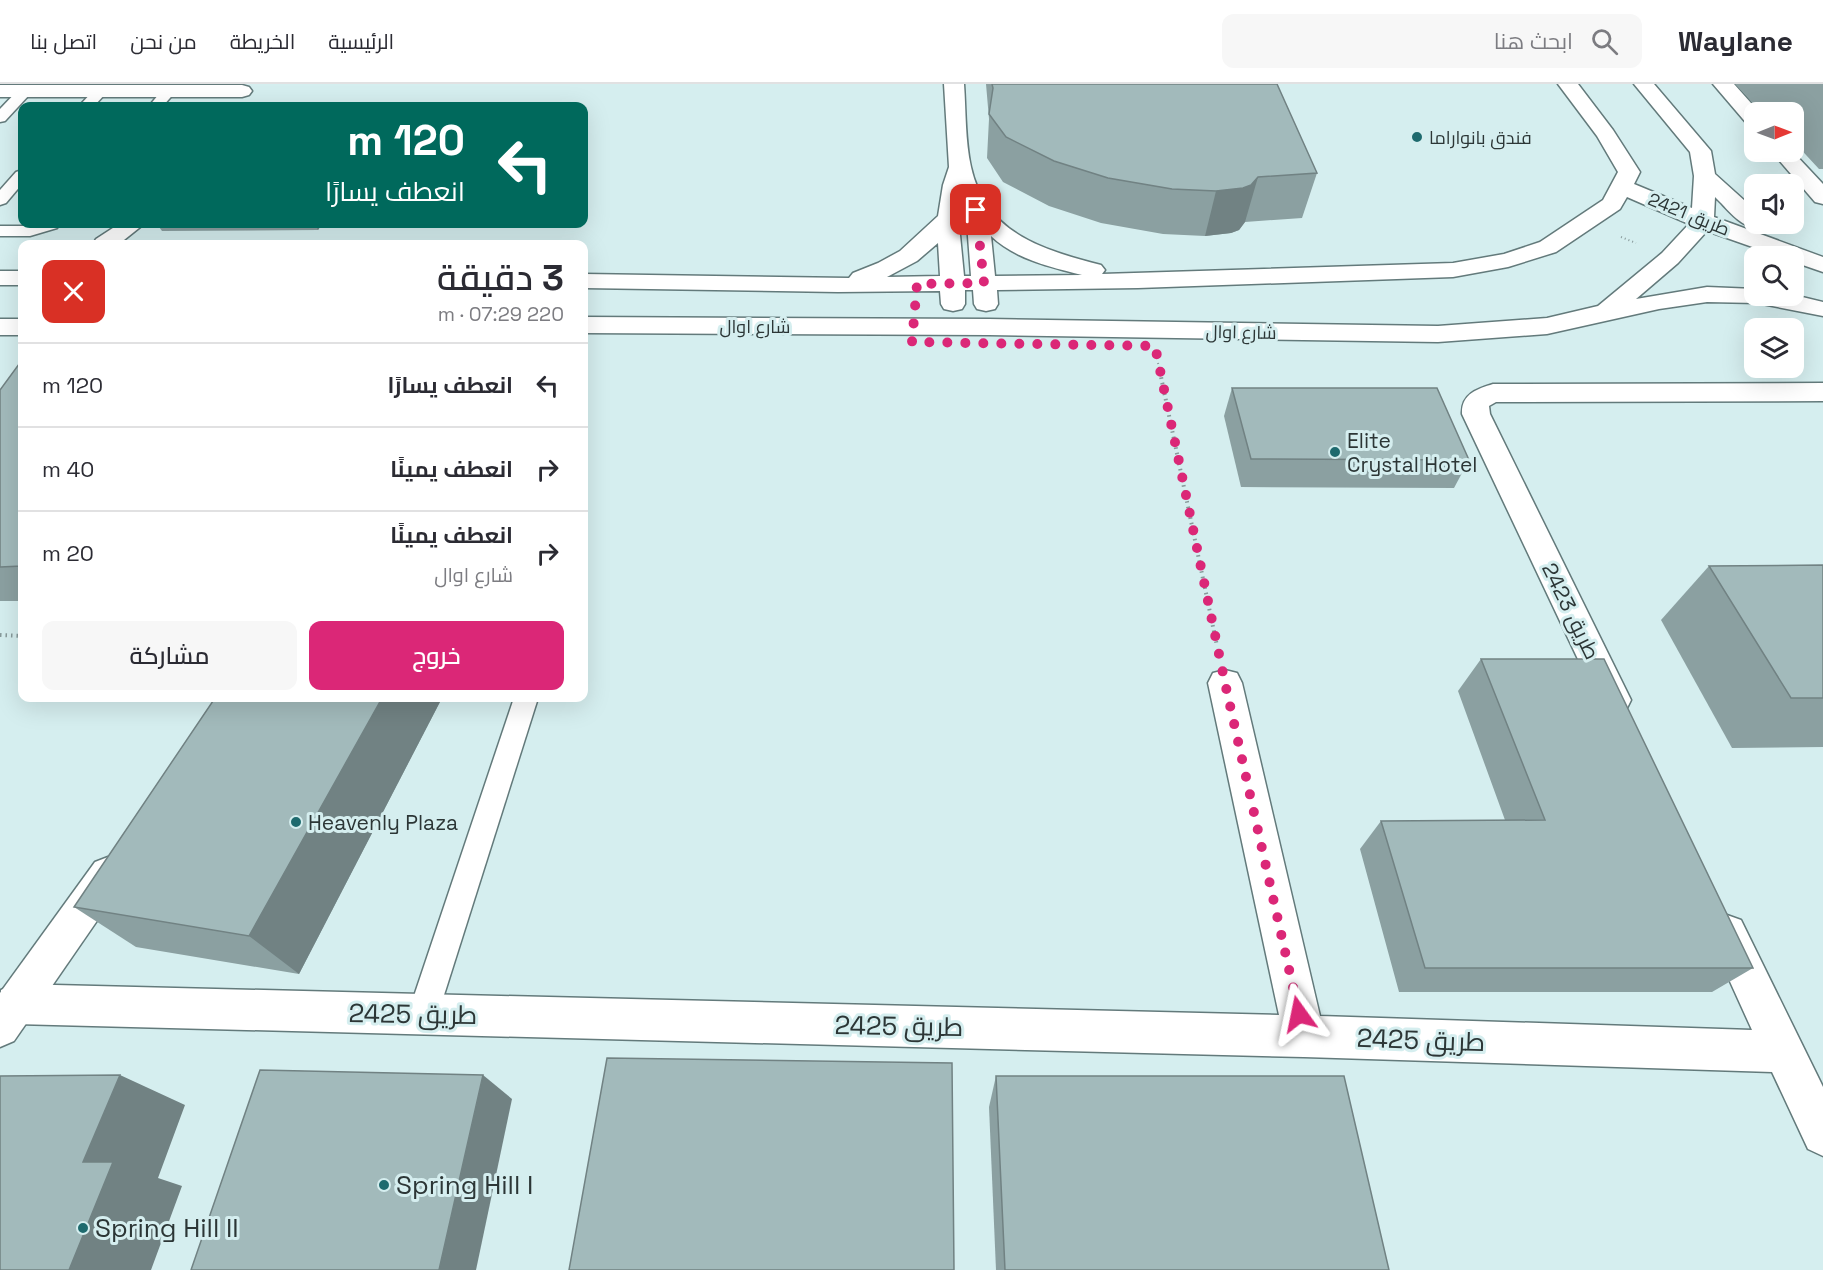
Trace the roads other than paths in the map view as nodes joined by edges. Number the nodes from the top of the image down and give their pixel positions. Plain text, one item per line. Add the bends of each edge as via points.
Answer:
1 (954, 84) edge
2 (1568, 84) edge
3 (1644, 84) edge
4 (1723, 84) edge
5 (245, 87) edge
6 (25, 91) junction
7 (100, 91) junction
8 (169, 91) junction
9 (0, 92) edge
10 (90, 102) edge
11 (159, 102) edge
12 (232, 102) edge
13 (1744, 108) edge
14 (0, 118) edge
15 (1792, 162) edge
16 (960, 166) junction
17 (1705, 176) junction
18 (18, 180) edge
19 (1818, 187) edge
20 (1617, 196) junction
21 (0, 200) edge
22 (976, 210) junction
23 (1744, 212) edge
24 (947, 220) junction
25 (39, 228) edge
26 (1697, 228) junction
27 (141, 229) edge
28 (0, 231) edge
29 (1774, 234) edge
30 (114, 240) edge
31 (1744, 253) edge
32 (1823, 264) edge
33 (1804, 279) edge
34 (588, 281) edge
35 (1138, 281) junction
36 (952, 283) junction
37 (984, 283) junction
38 (838, 285) junction
39 (1823, 287) edge
40 (1823, 309) edge
41 (1606, 312) junction
42 (588, 325) edge
43 (0, 327) edge
44 (18, 327) edge
45 (954, 327) junction
46 (989, 327) junction
47 (1823, 392) edge
48 (1225, 683) road end
49 (525, 702) edge
50 (1627, 728) edge
51 (127, 848) edge
52 (1711, 900) edge
53 (423, 1014) junction
54 (7, 1015) edge
55 (1304, 1036) junction
56 (1784, 1052) junction
57 (1823, 1134) edge

1 - 16 street
2 - 20 street via 1629,172
3 - 17 street via 1700,151
4 - 13 street
5 - 8 street
5 - 12 street
6 - 7 street
6 - 9 street
6 - 14 lane
7 - 8 street
7 - 10 lane
8 - 11 lane
15 - 19 street
16 - 22 street
16 - 24 street via 951,189
17 - 23 street
17 - 26 street
18 - 21 lane
20 - 26 street, طريق 2421
20 - 35 street, شارع اوال via 1548,247 1508,260 1453,270
22 - 35 street via 1012,243 1030,252
22 - 37 street
24 - 36 street
24 - 38 street via 931,238 886,271
25 - 28 lane
26 - 31 street, طريق 2421
26 - 32 street, طريق 2421
26 - 41 street, شارع اوال via 1670,258
27 - 30 street
29 - 32 street
33 - 39 street
34 - 38 street, شارع اوال
35 - 37 street, شارع اوال
36 - 37 street, شارع اوال
36 - 38 street, شارع اوال
36 - 45 street
37 - 46 street
40 - 41 street via 1725,294 1691,296
41 - 46 street, شارع اوال via 1547,326 1438,334
42 - 45 street, شارع اوال
43 - 44 street
45 - 46 street, شارع اوال
47 - 50 street, طريق 2423 via 1493,393 1475,405
48 - 55 street
49 - 53 lane
51 - 54 street, طريق 2425
52 - 56 street
53 - 54 street, طريق 2425
53 - 55 street, طريق 2425
55 - 56 street, طريق 2425
56 - 57 street

